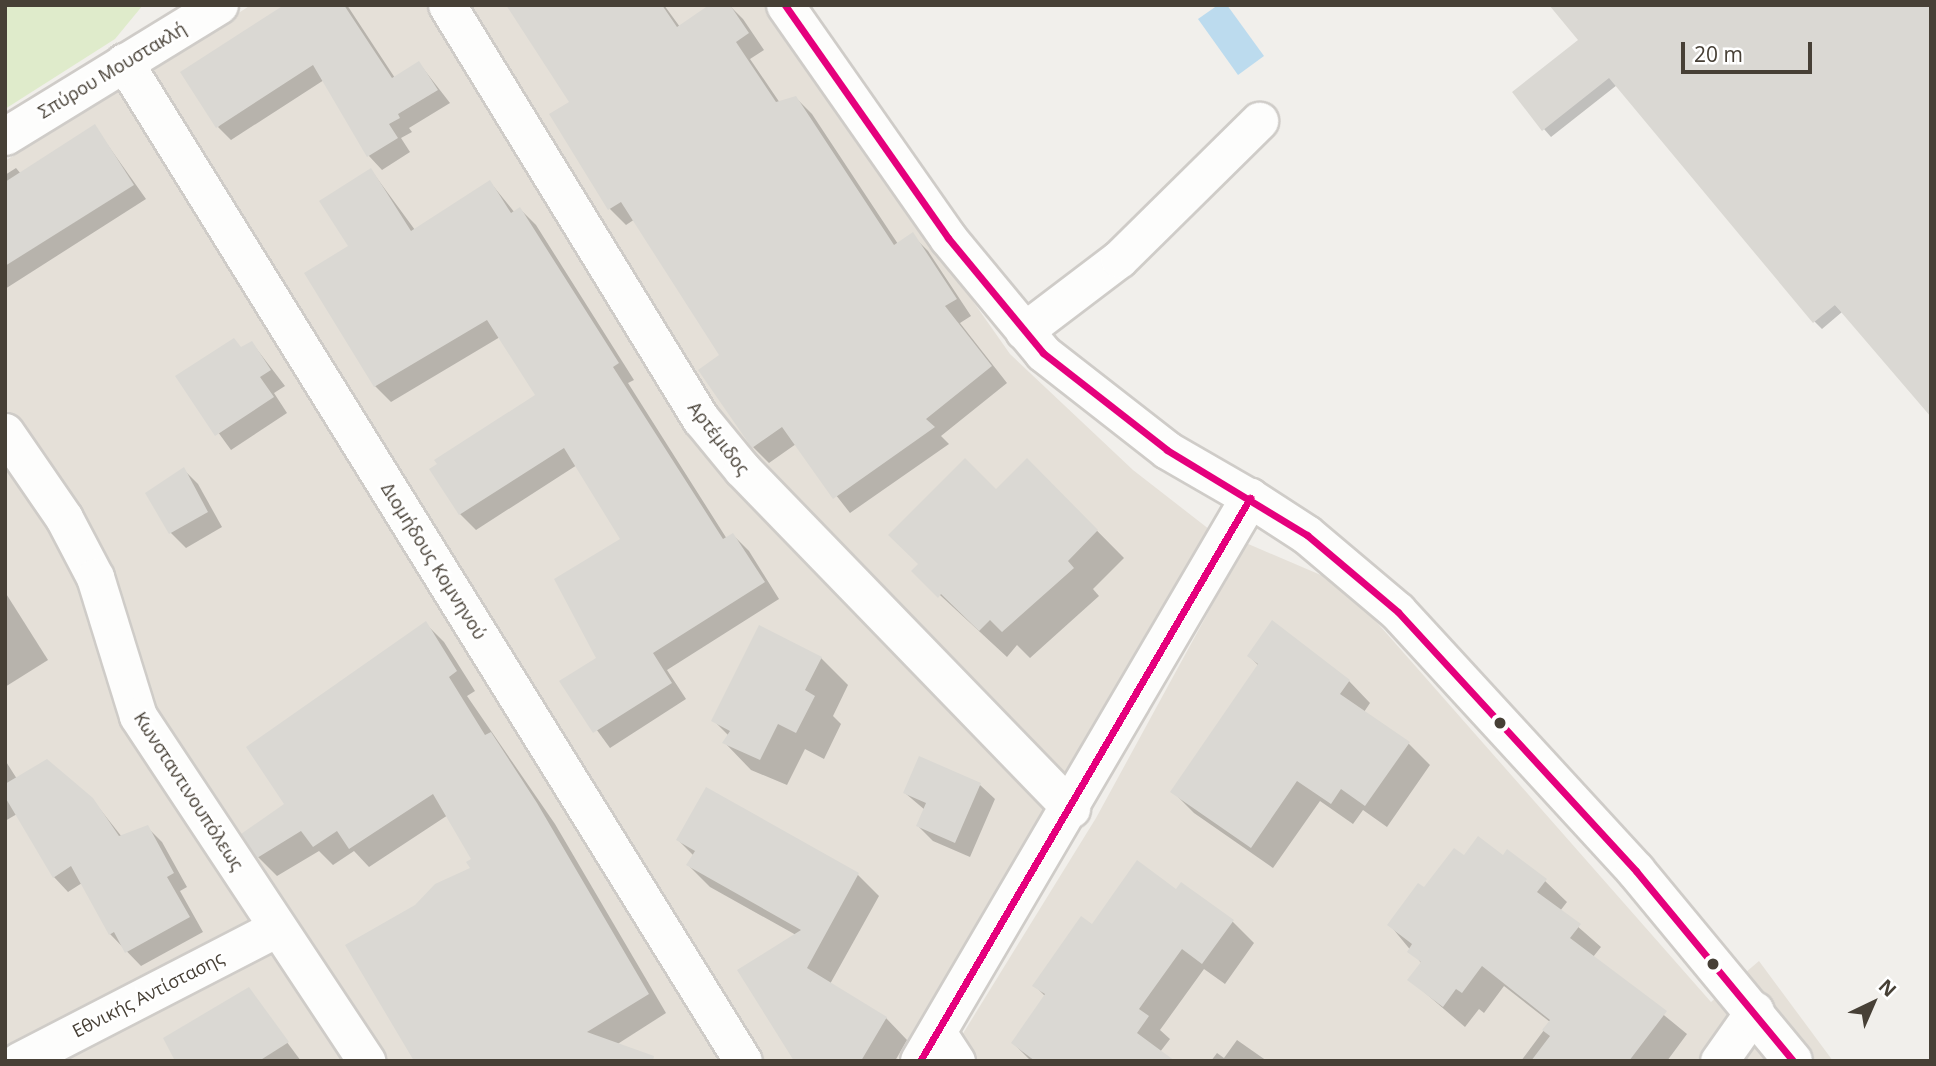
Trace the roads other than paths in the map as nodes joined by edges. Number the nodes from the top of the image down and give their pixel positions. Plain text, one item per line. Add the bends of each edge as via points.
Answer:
1 (447, 5) edge
2 (785, 5) edge
3 (208, 8) edge
4 (124, 62) junction
5 (1259, 121) dead end
6 (5, 136) edge
7 (1024, 331) junction
8 (5, 432) edge
9 (1250, 498) junction
10 (1071, 808) junction
11 (277, 928) junction
12 (1755, 1010) junction
13 (938, 1051) edge
14 (19, 1061) edge
15 (366, 1061) edge
16 (743, 1061) edge
17 (1718, 1061) edge
18 (1793, 1061) edge

1 - 10 street, Αρτέμιδος via 701,419 742,469
2 - 7 street via 948,238
3 - 4 street, Σπύρου Μουστακλή
4 - 6 street, Σπύρου Μουστακλή
4 - 16 street, Διομήδους Κομνηνού
5 - 7 street via 1119,259
7 - 9 street via 1090,394 1167,450
8 - 11 street, Κωνσταντινουπόλεως via 64,518 95,578 138,716
9 - 10 street
9 - 12 street via 1307,535 1398,612 1636,870
10 - 13 street
11 - 14 street, Εθνικής Αντίστασης
11 - 15 street, Κωνσταντινουπόλεως
12 - 17 street
12 - 18 street

